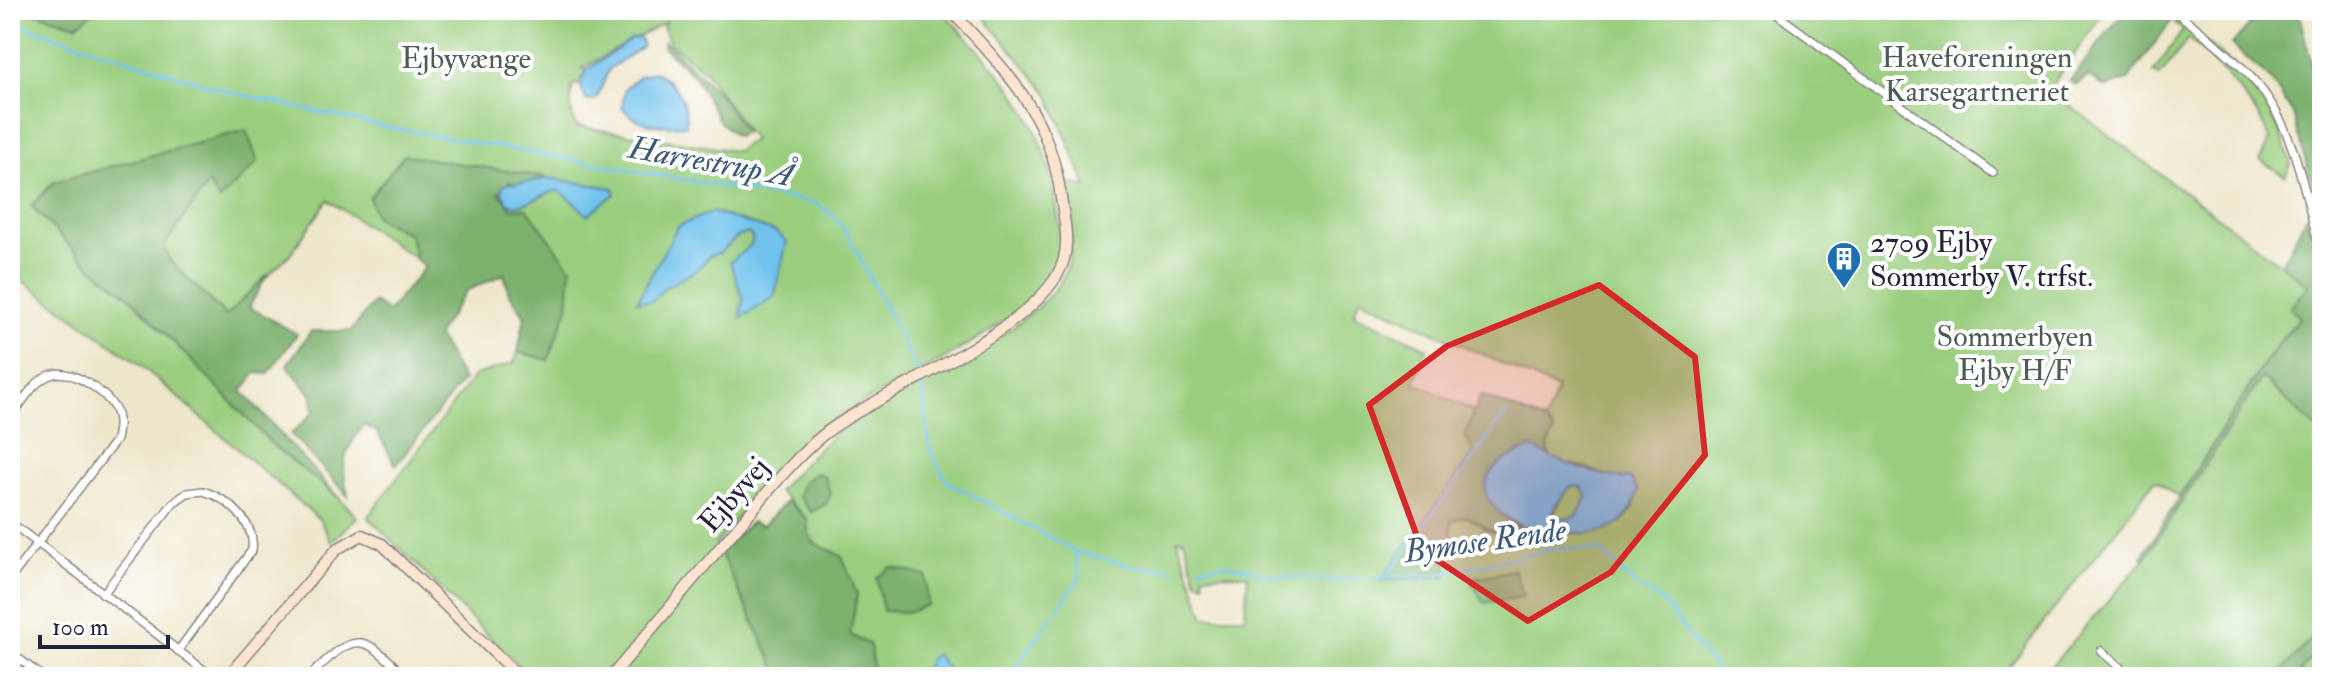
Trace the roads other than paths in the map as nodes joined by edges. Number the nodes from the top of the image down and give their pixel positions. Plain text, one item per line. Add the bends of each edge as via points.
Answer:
1 (1771, 10) edge
2 (2174, 10) edge
3 (955, 12) edge
4 (1993, 173) dead end
5 (2322, 258) edge
6 (10, 419) edge
7 (10, 522) edge
8 (37, 543) junction
9 (10, 579) edge
10 (103, 594) junction
11 (178, 651) junction
12 (2101, 651) dead end
13 (10, 652) edge
14 (43, 677) edge
15 (213, 677) edge
16 (227, 677) edge
17 (309, 677) edge
18 (405, 677) edge
19 (519, 677) edge
20 (611, 677) edge
21 (2131, 677) edge

1 - 4 street
2 - 5 street via 2238,64 2276,111 2290,141
3 - 20 street, Ejbyvej via 1032,103 1059,175 1064,258 1044,293 1017,315 838,424 801,456
6 - 8 street via 38,382 66,372 109,401 118,418 116,440
7 - 8 street
8 - 9 street
8 - 10 street
10 - 11 street
10 - 11 street via 180,497 203,491 224,502 251,529 252,550
11 - 15 street
12 - 21 street
13 - 14 street
16 - 19 street via 337,549 362,535 382,544
17 - 18 street via 336,649 358,642 377,648

